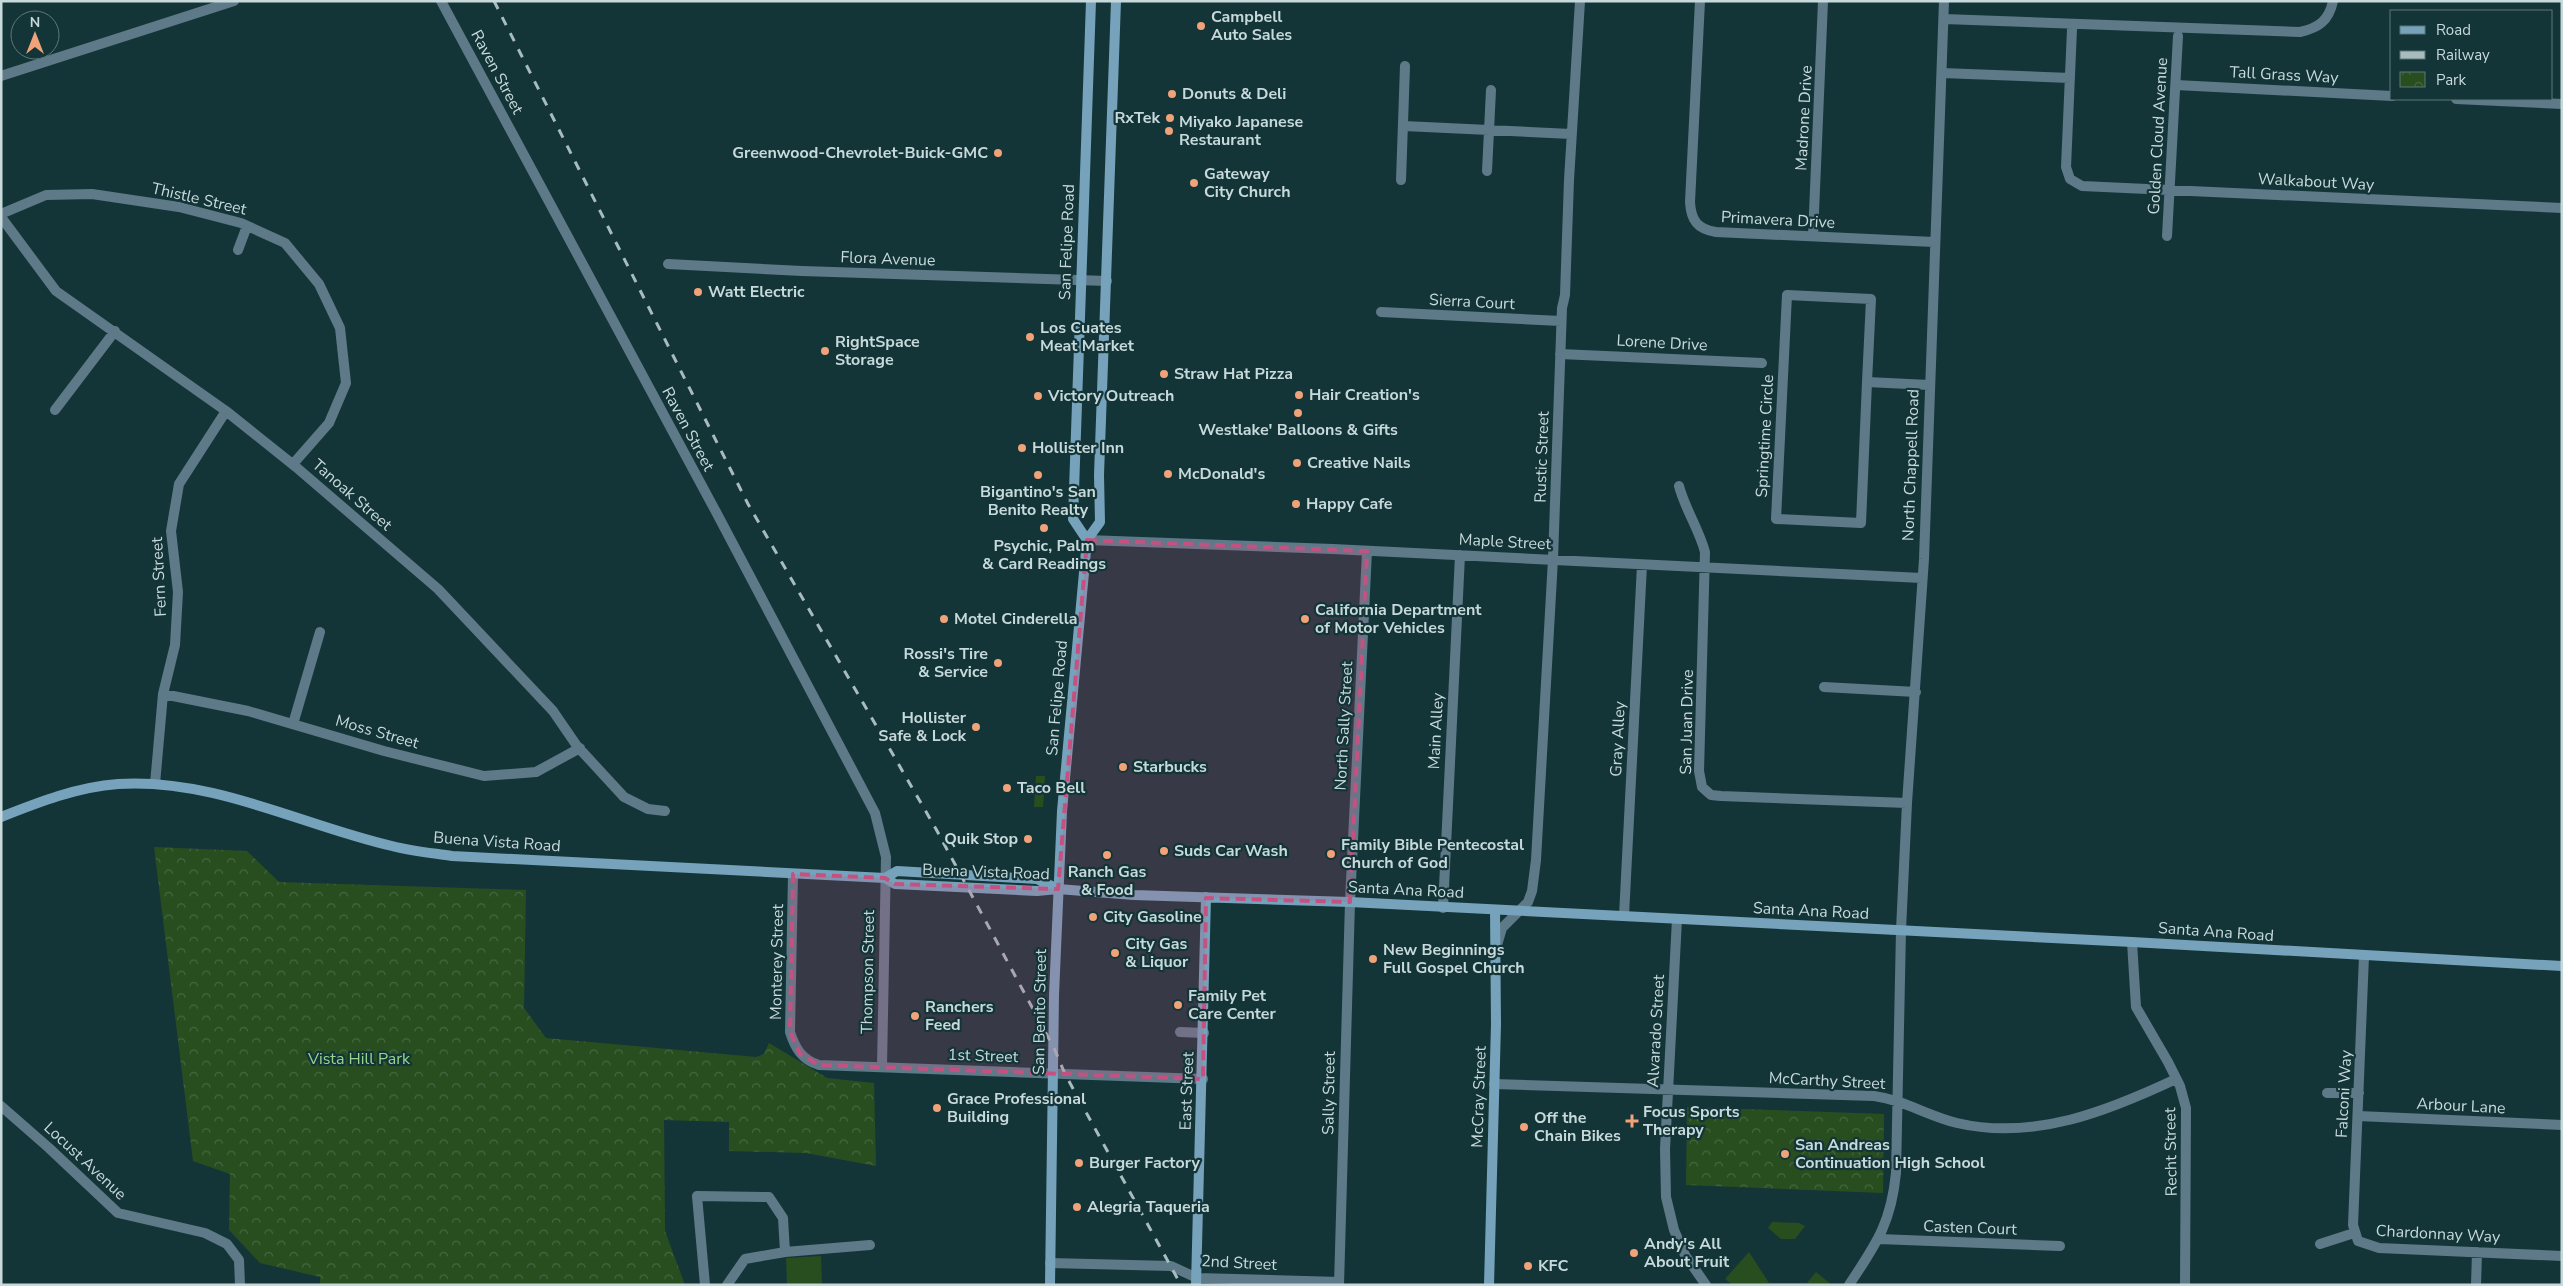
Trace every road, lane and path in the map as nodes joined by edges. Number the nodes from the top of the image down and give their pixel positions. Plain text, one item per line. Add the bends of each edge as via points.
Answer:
1 (234, 1) edge
2 (441, 1) edge
3 (1091, 1) edge
4 (1116, 1) edge
5 (1580, 1) edge
6 (1700, 1) edge
7 (1823, 1) edge
8 (1944, 1) edge
9 (2333, 1) edge
10 (1944, 19) junction
11 (2072, 29) dead end
12 (2178, 36) dead end
13 (1404, 66) dead end
14 (1942, 73) junction
15 (1, 76) edge
16 (2070, 78) junction
17 (2176, 85) junction
18 (1491, 90) dead end
19 (2390, 96) edge
20 (2477, 100) edge
21 (2562, 104) edge
22 (1404, 126) junction
23 (1489, 129) junction
24 (1572, 134) junction
25 (1486, 171) dead end
26 (1401, 180) dead end
27 (2170, 190) junction
28 (2562, 208) edge
29 (1, 215) edge
30 (247, 226) junction
31 (1813, 236) junction
32 (2167, 236) dead end
33 (1934, 242) junction
34 (238, 250) dead end
35 (668, 264) dead end
36 (1080, 280) junction
37 (1107, 281) junction
38 (1381, 312) dead end
39 (1561, 321) junction
40 (115, 331) junction
41 (1560, 354) junction
42 (1762, 364) dead end
43 (1867, 382) junction
44 (1929, 385) junction
45 (55, 410) dead end
46 (226, 411) junction
47 (293, 464) junction
48 (1679, 486) dead end
49 (1087, 540) junction
50 (1367, 551) junction
51 (1460, 555) junction
52 (1553, 560) junction
53 (1642, 565) junction
54 (1706, 568) junction
55 (1922, 578) junction
56 (320, 632) dead end
57 (1824, 687) dead end
58 (1916, 692) junction
59 (163, 694) junction
60 (293, 724) junction
61 (580, 748) junction
62 (155, 784) junction
63 (1907, 803) junction
64 (666, 811) dead end
65 (1, 817) edge
66 (793, 874) junction
67 (884, 878) junction
68 (1058, 889) junction
69 (1206, 898) junction
70 (1350, 902) junction
71 (1443, 908) junction
72 (1495, 910) junction
73 (1521, 911) junction
74 (1624, 916) junction
75 (1677, 919) junction
76 (1902, 930) junction
77 (2132, 942) junction
78 (1495, 951) junction
79 (2364, 956) junction
80 (2562, 966) edge
81 (1180, 1032) dead end
82 (1204, 1033) junction
83 (797, 1049) joint
84 (882, 1066) junction
85 (1054, 1074) junction
86 (1203, 1079) junction
87 (2176, 1079) junction
88 (1494, 1084) junction
89 (1668, 1090) junction
90 (2359, 1093) junction
91 (2327, 1094) dead end
92 (1898, 1100) junction
93 (1, 1106) edge
94 (2358, 1116) junction
95 (2562, 1124) edge
96 (2354, 1233) junction
97 (1879, 1239) junction
98 (2320, 1244) dead end
99 (870, 1245) dead end
100 (2060, 1246) dead end
101 (785, 1252) junction
102 (2478, 1252) junction
103 (2562, 1256) edge
104 (1050, 1263) junction
105 (1196, 1281) edge
106 (1339, 1283) edge
107 (240, 1285) edge
108 (705, 1285) edge
109 (727, 1285) edge
110 (1050, 1285) edge
111 (1489, 1285) edge
112 (1706, 1285) edge
113 (1849, 1285) edge
114 (2185, 1285) edge
115 (2476, 1285) edge

1 - 15 street
2 - 67 street, Raven Street via 875,813 886,857
3 - 36 street, San Felipe Road
4 - 37 street, San Felipe Road
5 - 24 street, Rustic Street
6 - 31 street, Primavera Drive via 1690,202 1692,217 1696,224 1708,231
7 - 31 street, Madrone Drive
8 - 10 street, North Chappell Road
9 - 10 street via 2331,11 2321,25 2300,32
10 - 14 street, North Chappell Road
11 - 16 street
12 - 17 street, Golden Cloud Avenue
13 - 22 street
14 - 16 street
14 - 33 street, North Chappell Road
16 - 27 street, Walkabout Way via 2066,167 2070,179 2082,186
17 - 19 street, Tall Grass Way
17 - 27 street, Golden Cloud Avenue
18 - 23 street
20 - 21 street
22 - 23 street
22 - 26 street
23 - 24 street
23 - 25 street
24 - 39 street, Rustic Street
27 - 28 street, Walkabout Way
27 - 32 street, Golden Cloud Avenue
29 - 30 street, Thistle Street via 46,195 92,194 180,207
29 - 40 street, Tanoak Street via 56,291
30 - 34 street
30 - 47 street, Thistle Street via 284,243 319,284 340,328 346,383 329,423
31 - 33 street, Primavera Drive
33 - 44 street, North Chappell Road
35 - 36 street, Flora Avenue
36 - 37 street, Flora Avenue
36 - 49 street, San Felipe Road via 1073,519
37 - 49 street, San Felipe Road via 1100,522
38 - 39 street, Sierra Court
39 - 41 street, Rustic Street
40 - 45 street
40 - 46 street, Tanoak Street
41 - 42 street, Lorene Drive
41 - 52 street, Rustic Street
43 - 43 street, Springtime Circle via 1871,299 1787,295 1776,519 1861,523
43 - 44 street
44 - 55 street, North Chappell Road
46 - 47 street, Tanoak Street
46 - 59 street, Fern Street via 179,484 171,532 178,592 175,645
47 - 61 street, Tanoak Street via 438,589 553,711
48 - 54 street via 1684,505 1702,539
49 - 50 street, Maple Street
49 - 68 street, San Felipe Road
50 - 51 street, Maple Street
50 - 70 street, North Sally Street
51 - 52 street, Maple Street
51 - 71 street, Main Alley
52 - 53 street, Maple Street
52 - 73 street, Rustic Street via 1536,860 1532,891
53 - 54 street, Maple Street
53 - 74 street, Gray Alley
54 - 55 street, Maple Street
54 - 63 street, San Juan Drive via 1699,771 1705,792 1721,796
55 - 58 street, North Chappell Road
56 - 60 street
57 - 58 street
58 - 63 street, North Chappell Road
59 - 60 street, Moss Street via 248,710
59 - 62 street, Fern Street
60 - 61 street, Moss Street via 484,776 536,772
61 - 64 street, Tanoak Street via 624,797 648,809
62 - 65 street, Buena Vista Road via 90,788
62 - 66 street, Buena Vista Road via 209,792 392,846 452,856
63 - 76 street, North Chappell Road
66 - 67 street, Buena Vista Road
66 - 83 street, Monterey Street via 790,1032
67 - 68 street, Buena Vista Road via 895,884 1037,891
67 - 84 street, Thompson Street
68 - 69 street, Santa Ana Road
68 - 85 street, San Benito Street
69 - 70 street, Santa Ana Road
69 - 82 street, East Street
70 - 71 street, Santa Ana Road
70 - 106 street, Sally Street
71 - 72 street, Santa Ana Road
72 - 73 street, Santa Ana Road
72 - 78 street, McCray Street
73 - 74 street, Santa Ana Road
73 - 78 street via 1502,928
74 - 75 street, Santa Ana Road
75 - 76 street, Santa Ana Road
75 - 89 street, Alvarado Street
76 - 77 street, Santa Ana Road
76 - 92 street, North Chappell Road
77 - 79 street, Santa Ana Road
77 - 87 street, Recht Street via 2136,1007
78 - 88 street, McCray Street
79 - 80 street, Santa Ana Road
79 - 90 street, Falconi Way
81 - 82 street
82 - 86 street, East Street
83 - 84 street, 1st Street via 811,1063 819,1065
84 - 85 street, 1st Street
85 - 86 street, 1st Street
85 - 104 street, San Benito Street
86 - 105 street, East Street
87 - 92 street, McCarthy Street via 2091,1115 2062,1123 2030,1126 1957,1123
87 - 114 street, Recht Street via 2184,1097 2187,1122
88 - 89 street, McCarthy Street
88 - 111 street, McCray Street
89 - 92 street, McCarthy Street via 1874,1096
89 - 112 street, Alvarado Street via 1665,1172 1669,1216 1685,1255
90 - 91 street
90 - 94 street, Falconi Way
92 - 97 street, North Chappell Road via 1894,1197
93 - 107 street, Locust Avenue via 118,1213 206,1233 227,1244 239,1260
94 - 95 street, Arbour Lane
94 - 96 street, Falconi Way
96 - 98 street, Chardonnay Way
96 - 102 street, Chardonnay Way via 2361,1243 2379,1248
97 - 100 street, Casten Court
97 - 113 street, North Chappell Road
99 - 101 street
101 - 108 street via 783,1218 769,1197 697,1196
101 - 109 street via 745,1259
102 - 103 street, Chardonnay Way
102 - 115 street
104 - 105 street, 2nd Street via 1170,1266
104 - 110 street, San Benito Street
105 - 106 street, 2nd Street

